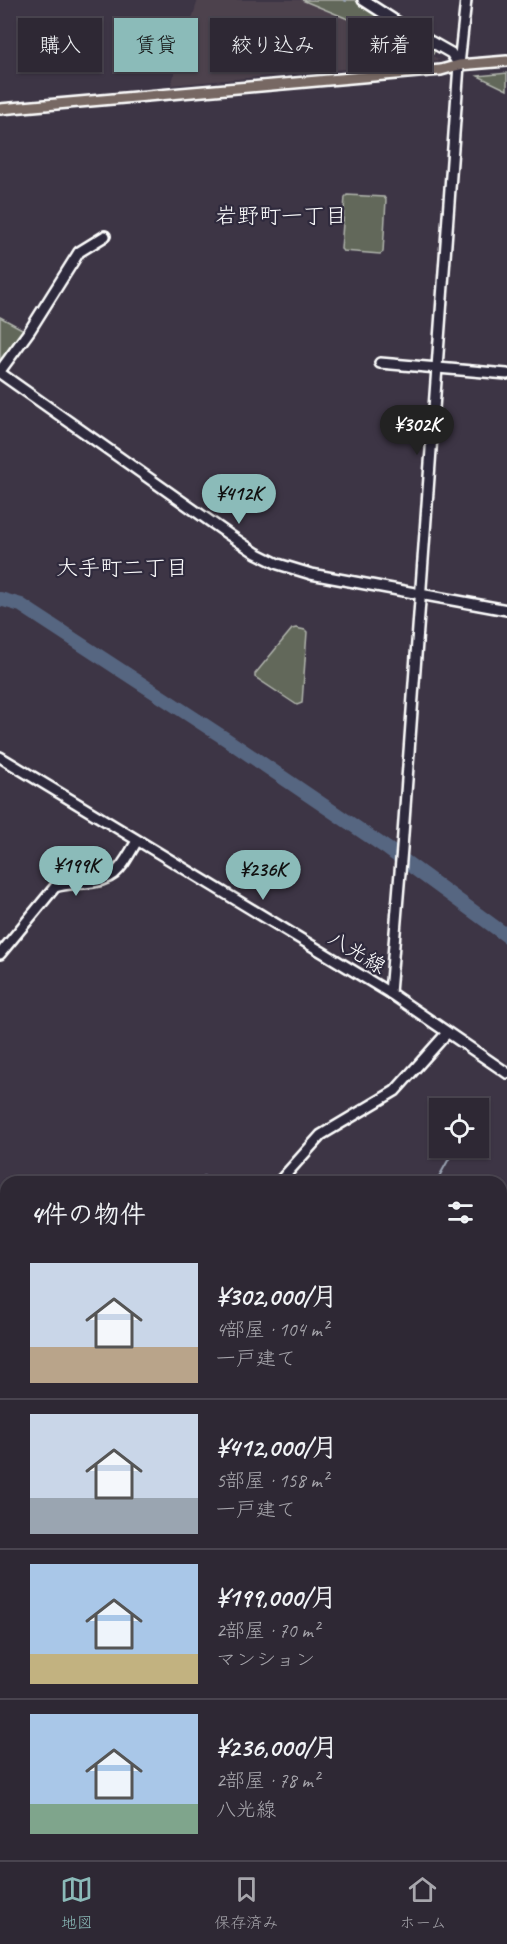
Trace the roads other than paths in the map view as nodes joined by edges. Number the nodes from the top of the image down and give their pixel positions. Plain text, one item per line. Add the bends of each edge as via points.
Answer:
1 (363, 0) edge
2 (466, 0) edge
3 (507, 61) edge
4 (459, 65) junction
5 (0, 109) edge
6 (105, 236) dead end
7 (380, 363) dead end
8 (437, 369) junction
9 (0, 372) edge
10 (507, 374) edge
11 (420, 594) junction
12 (507, 610) edge
13 (0, 757) edge
14 (137, 841) junction
15 (0, 954) edge
16 (390, 993) junction
17 (447, 1033) junction
18 (507, 1073) edge
19 (284, 1176) edge

1 - 4 street via 451,53
2 - 4 street
3 - 4 main road
4 - 5 main road via 441,70
4 - 8 street
6 - 9 street via 79,252
7 - 8 street
8 - 10 street
8 - 11 street
9 - 11 street via 256,553 311,574
11 - 12 street
11 - 16 street
13 - 14 street, 八光線
14 - 15 street via 118,871 106,880 55,887
14 - 16 street, 八光線
16 - 17 street, 八光線
17 - 18 street, 八光線
17 - 19 street via 396,1091 321,1135

